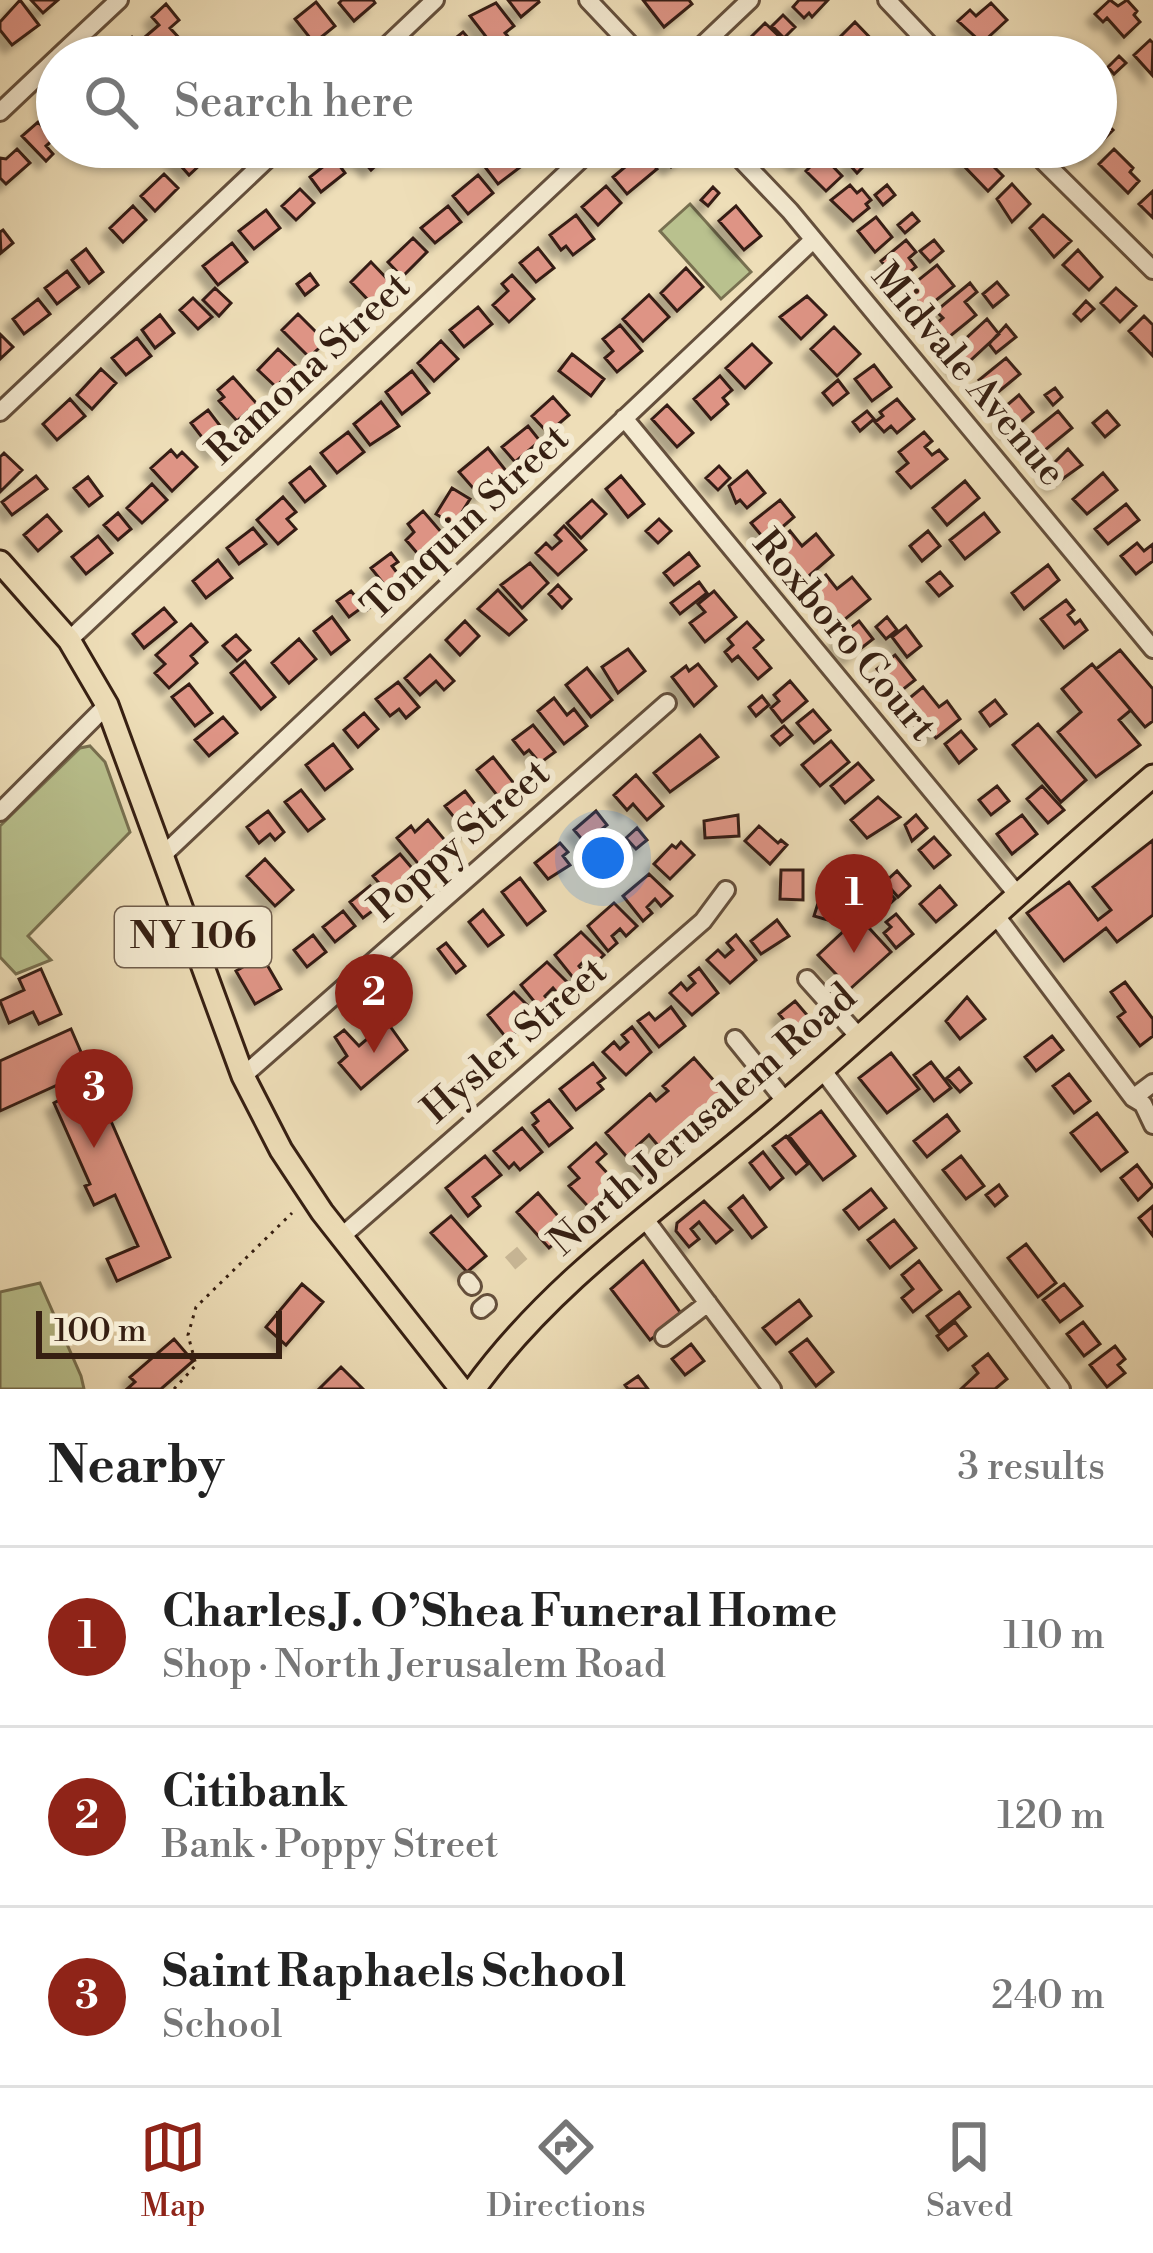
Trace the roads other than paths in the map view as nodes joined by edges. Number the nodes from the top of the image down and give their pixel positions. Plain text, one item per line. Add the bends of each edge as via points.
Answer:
1 (118, 0) edge
2 (435, 0) edge
3 (588, 0) edge
4 (750, 0) edge
5 (887, 0) edge
6 (81, 36) edge
7 (397, 36) edge
8 (622, 36) edge
9 (712, 36) edge
10 (921, 36) edge
11 (36, 78) edge
12 (0, 112) edge
13 (258, 168) edge
14 (572, 168) edge
15 (747, 168) edge
16 (1050, 168) edge
17 (813, 240) junction
18 (1153, 270) edge
19 (0, 412) edge
20 (624, 418) junction
21 (0, 562) edge
22 (69, 640) junction
23 (1153, 649) edge
24 (667, 704) dead end
25 (107, 705) junction
26 (1153, 776) edge
27 (0, 812) edge
28 (164, 854) junction
29 (726, 890) dead end
30 (1016, 893) junction
31 (994, 913) junction
32 (807, 979) dead end
33 (859, 1036) junction
34 (735, 1039) dead end
35 (821, 1068) junction
36 (243, 1076) junction
37 (1153, 1083) edge
38 (1133, 1098) junction
39 (786, 1102) junction
40 (1153, 1125) edge
41 (645, 1219) junction
42 (341, 1236) junction
43 (707, 1303) junction
44 (664, 1337) dead end
45 (461, 1389) edge
46 (474, 1389) edge
47 (772, 1389) edge
48 (1061, 1389) edge

1 - 6 street
2 - 7 street
3 - 8 street
4 - 9 street
5 - 10 street
11 - 12 street
13 - 19 street
14 - 22 street, Ramona Street
15 - 17 street, Midvale Avenue
16 - 18 street
17 - 20 street, Tonquin Street
17 - 23 street, Midvale Avenue
20 - 28 street, Tonquin Street
20 - 30 street, Roxboro Court
21 - 22 main road, NY 106
22 - 25 main road, NY 106
24 - 36 street, Poppy Street
25 - 27 street
25 - 28 main road, NY 106
26 - 30 main road, North Jerusalem Road
28 - 36 main road, NY 106
29 - 42 street, Hysler Street via 703,921
30 - 31 main road, North Jerusalem Road
31 - 33 main road, North Jerusalem Road
31 - 38 street
32 - 33 street
33 - 35 main road, North Jerusalem Road
34 - 39 street
35 - 39 main road, North Jerusalem Road
35 - 48 street
36 - 42 main road, NY 106 via 280,1150
37 - 38 street
38 - 40 street
39 - 41 main road, North Jerusalem Road
41 - 43 street
41 - 46 main road, North Jerusalem Road via 562,1290
42 - 45 main road, NY 106
43 - 44 street
43 - 47 street

